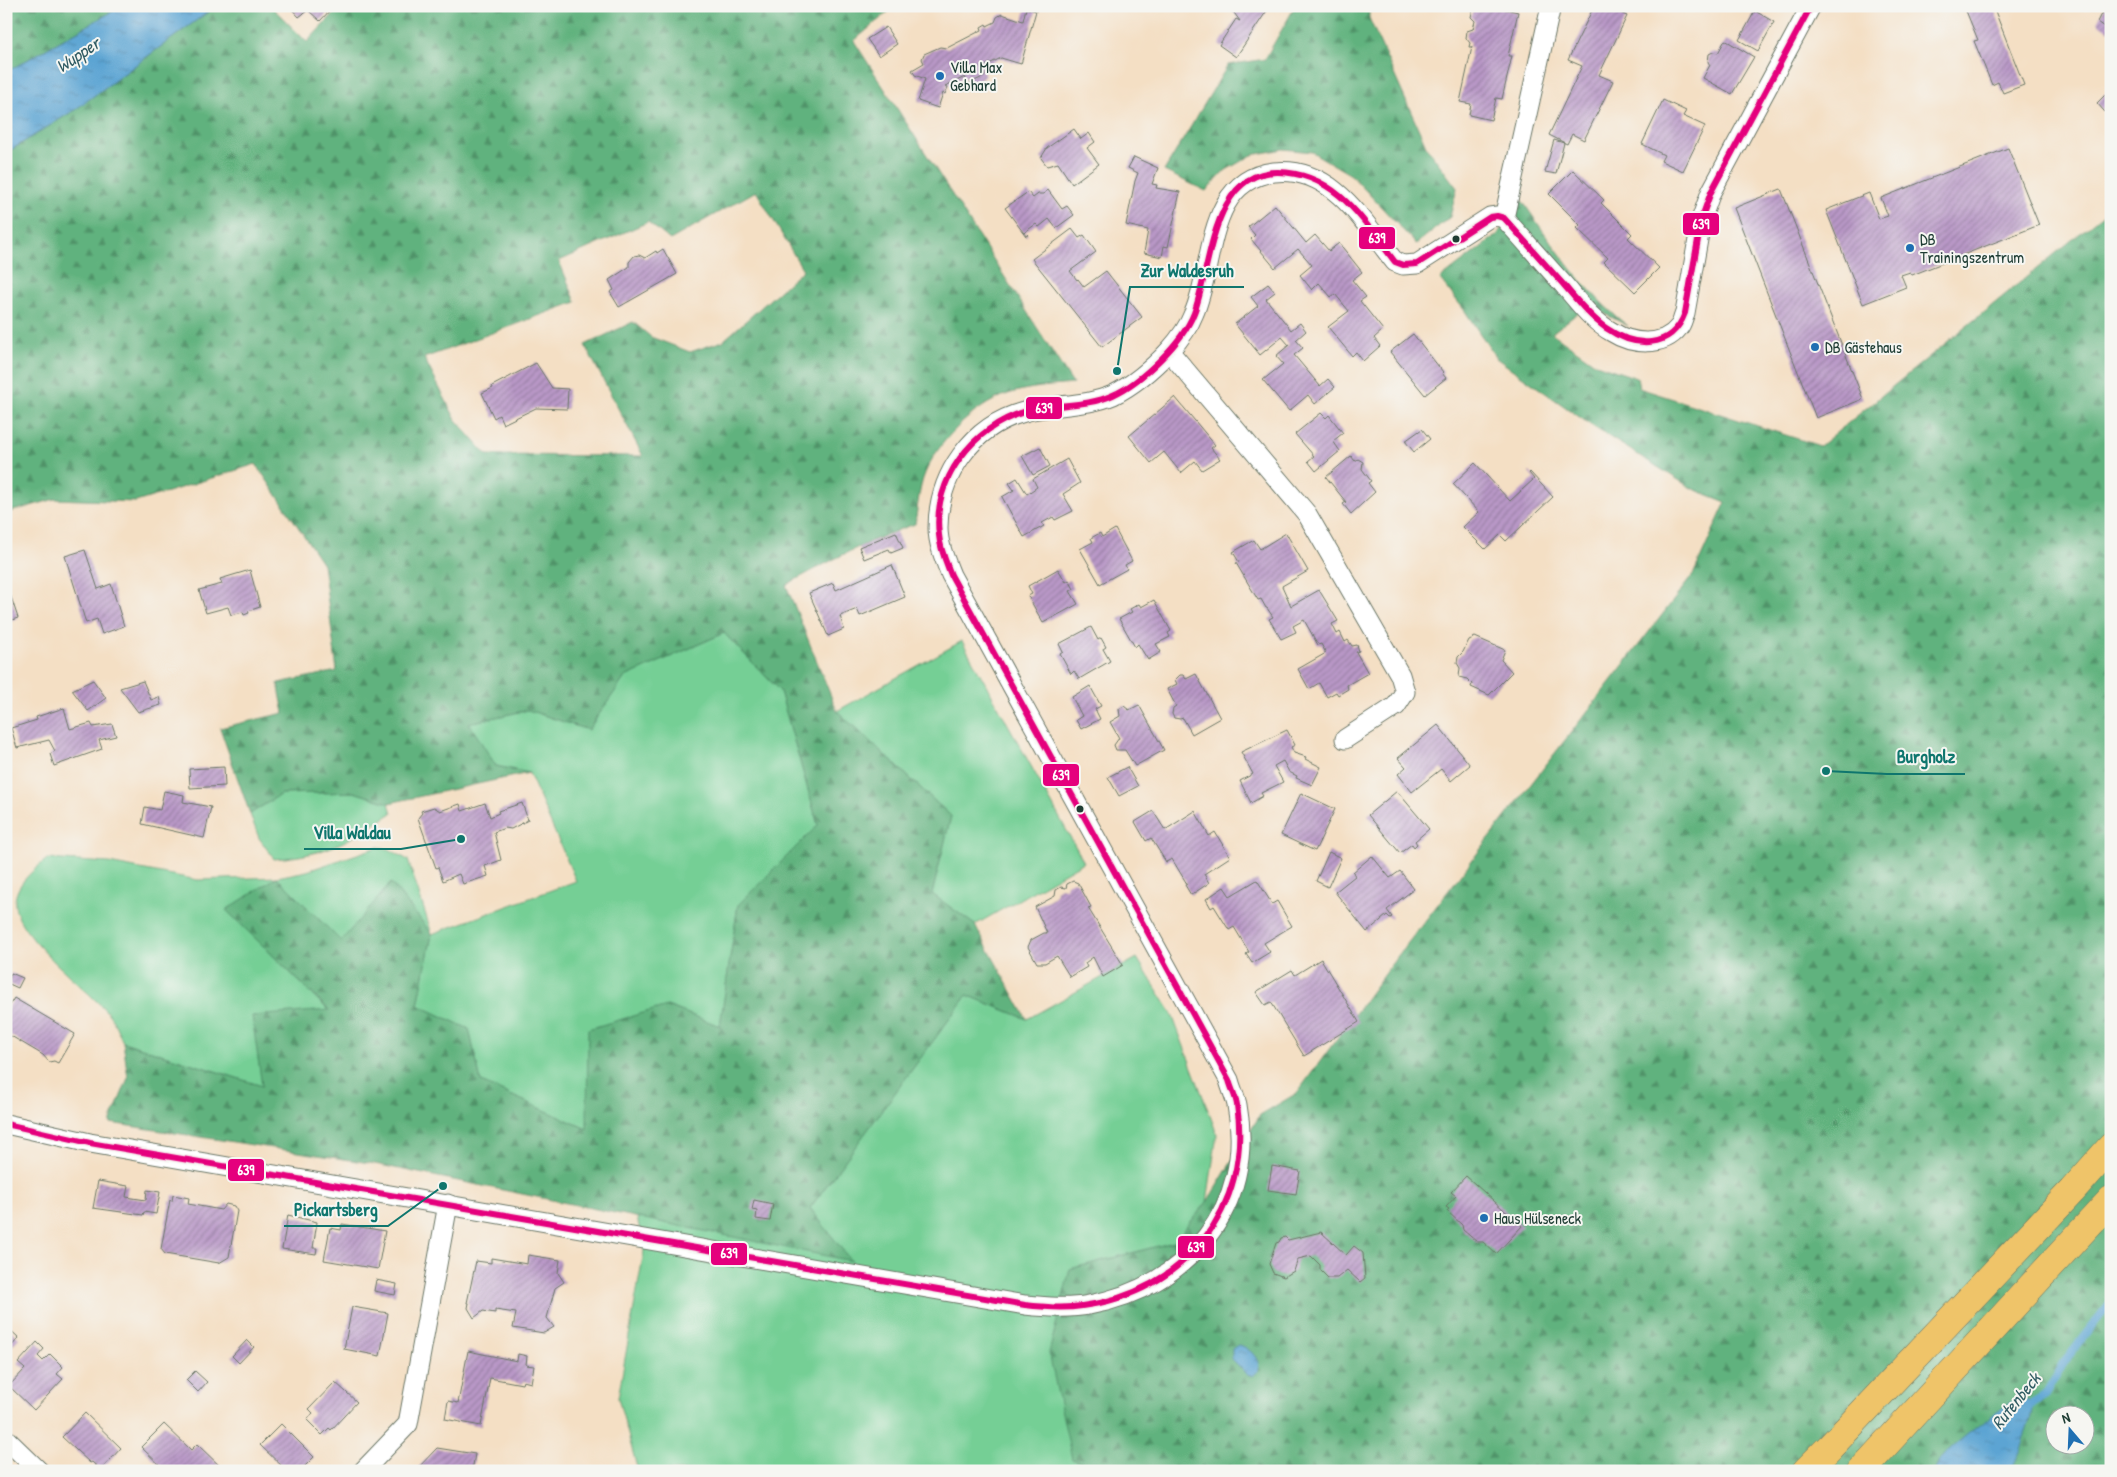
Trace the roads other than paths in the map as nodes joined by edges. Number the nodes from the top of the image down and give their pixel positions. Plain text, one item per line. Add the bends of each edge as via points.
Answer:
1 (1550, 6) edge
2 (1812, 6) edge
3 (1504, 218) junction
4 (1169, 351) junction
5 (1345, 739) dead end
6 (6, 1124) edge
7 (2111, 1147) edge
8 (2111, 1200) edge
9 (448, 1204) junction
10 (6, 1439) edge
11 (39, 1471) edge
12 (363, 1471) edge
13 (1806, 1471) edge
14 (1861, 1471) edge

1 - 3 street
2 - 3 street via 1711,192 1702,217 1685,313 1679,327 1668,336 1640,342 1611,332 1585,310
3 - 4 street via 1490,217 1418,264 1403,265 1395,262 1348,203 1327,184 1313,176 1284,171 1254,178 1240,186 1226,202 1218,220 1195,312
4 - 5 street via 1307,514 1400,675 1405,692 1396,706
4 - 9 street via 1148,371 1112,395 1092,402 1025,412 1002,420 981,433 953,466 940,506 938,529 951,575 1229,1080 1237,1104 1238,1158 1226,1206 1213,1229 1176,1269 1150,1284 1112,1299 1061,1308 1025,1306
6 - 9 street via 90,1143
7 - 13 highway
8 - 14 highway
9 - 12 street via 408,1424
10 - 11 street

